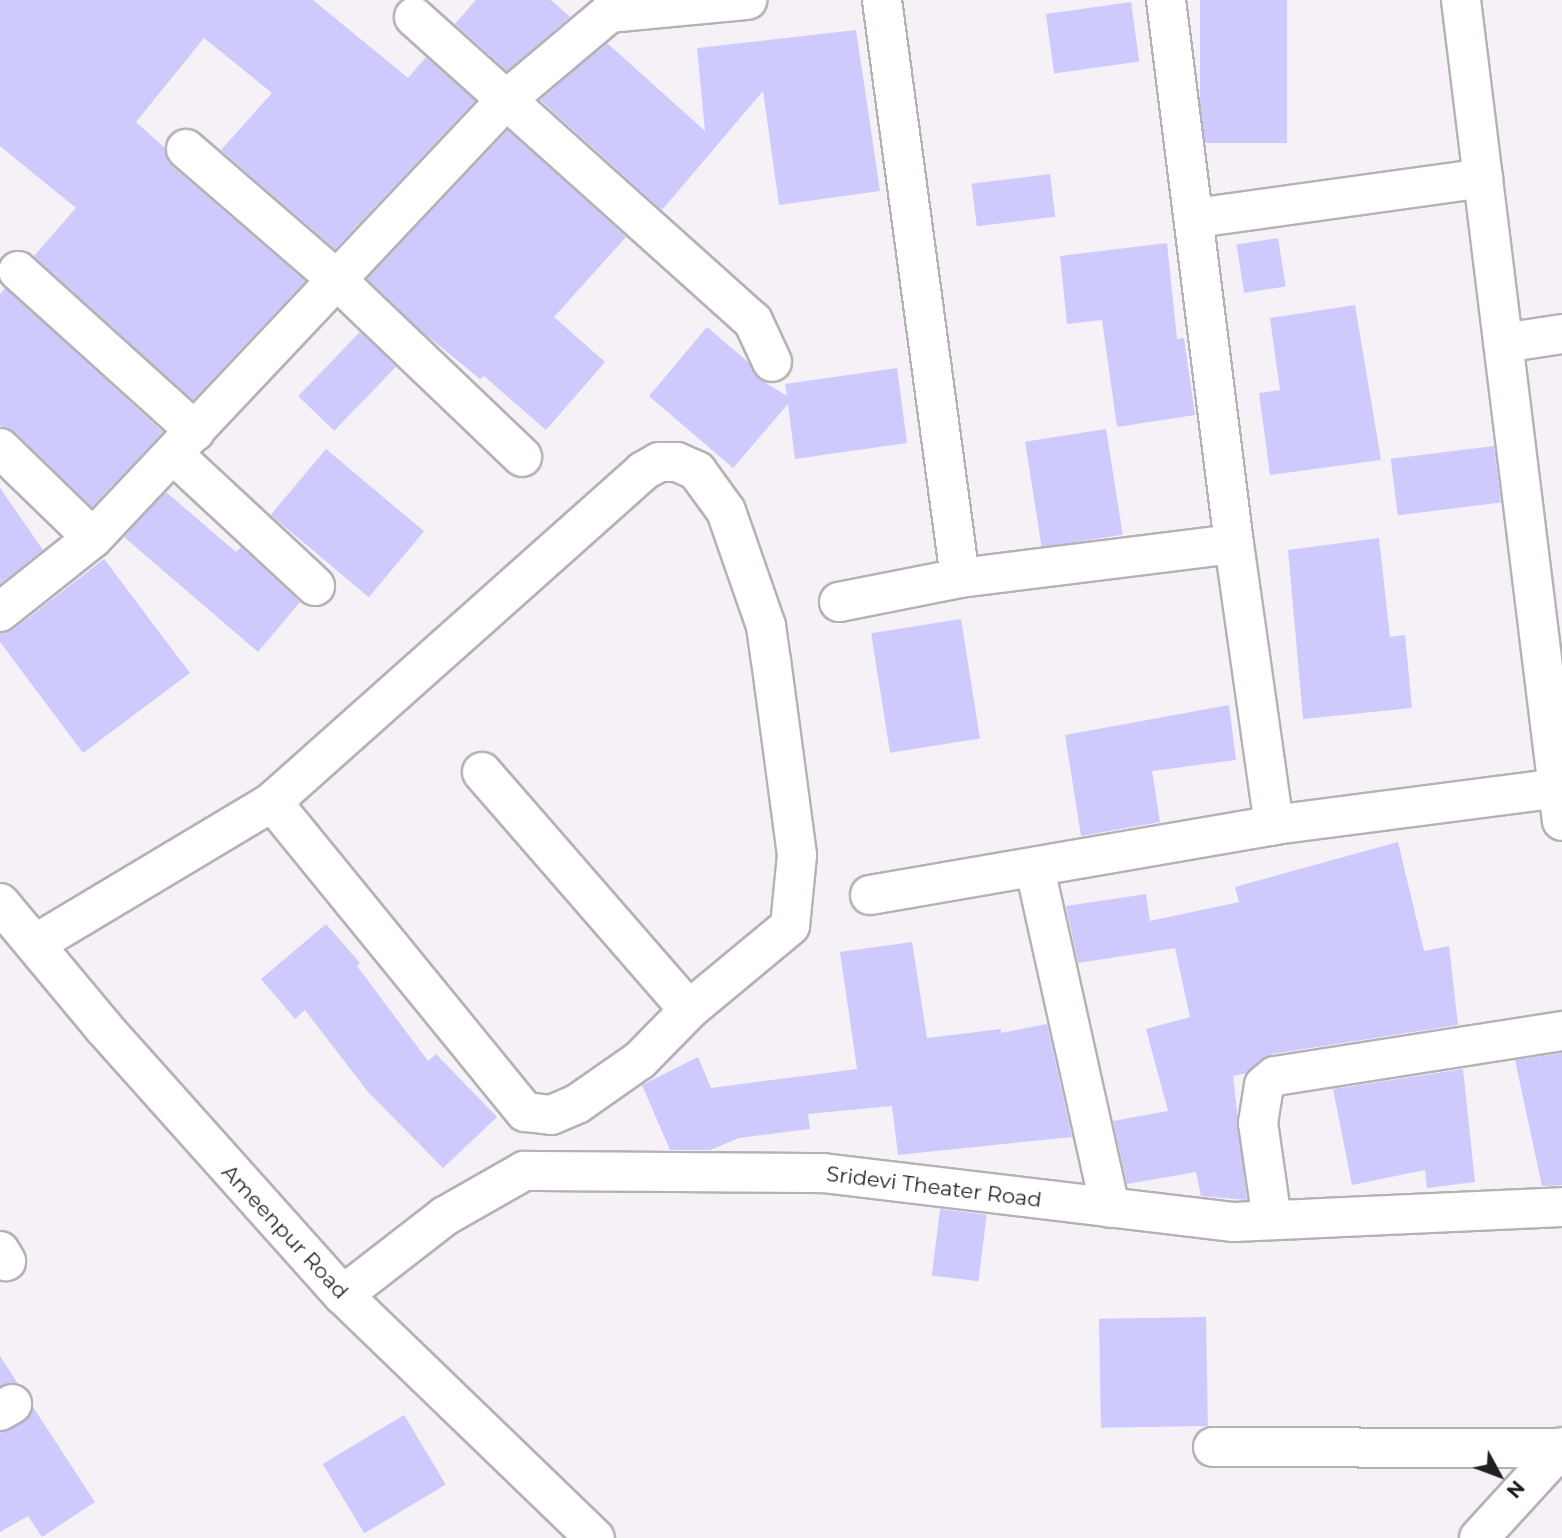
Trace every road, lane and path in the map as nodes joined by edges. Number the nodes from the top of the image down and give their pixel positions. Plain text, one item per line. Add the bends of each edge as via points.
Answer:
1 (747, 0) edge
2 (882, 0) edge
3 (1166, 0) edge
4 (1461, 0) edge
5 (606, 6) edge
6 (414, 17) dead end
7 (507, 99) junction
8 (186, 149) dead end
9 (1483, 178) junction
10 (1196, 218) junction
11 (18, 271) dead end
12 (337, 280) junction
13 (1562, 334) edge
14 (1503, 343) junction
15 (772, 362) dead end
16 (184, 442) junction
17 (0, 448) edge
18 (522, 457) dead end
19 (93, 538) junction
20 (1234, 544) junction
21 (960, 578) junction
22 (315, 586) dead end
23 (839, 602) dead end
24 (0, 611) edge
25 (482, 772) dead end
26 (272, 802) junction
27 (1560, 804) edge
28 (1274, 825) junction
29 (1035, 869) junction
30 (870, 895) dead end
31 (0, 903) edge
32 (35, 944) junction
33 (689, 1010) junction
34 (1562, 1031) edge
35 (551, 1115) junction
36 (566, 1172) junction
37 (1562, 1207) edge
38 (1110, 1208) junction
39 (1272, 1220) junction
40 (343, 1295) junction
41 (1213, 1447) dead end
42 (1562, 1447) edge
43 (595, 1538) edge
44 (1479, 1538) edge

1 - 5 street
2 - 21 street
3 - 10 street
4 - 9 street
5 - 7 street
6 - 7 street
7 - 12 street
7 - 15 street via 753,321
8 - 12 street
9 - 10 street
9 - 14 street
10 - 20 street
11 - 16 street
12 - 16 street
12 - 18 street
13 - 14 street
14 - 27 street
16 - 19 street
16 - 22 street
17 - 19 street
19 - 24 street
20 - 21 street
20 - 28 street
21 - 23 street
25 - 33 street
26 - 32 street
26 - 33 street via 643,471 659,462 677,462 697,471 726,511 766,626 797,855 790,926
26 - 35 street via 525,1112
27 - 28 street
28 - 29 street
29 - 30 street
29 - 38 street
31 - 32 street, Ameenpur Road
32 - 40 street, Ameenpur Road via 250,1195
33 - 35 street via 640,1060 577,1104
34 - 39 street via 1275,1076 1264,1085 1258,1123
35 - 36 street
36 - 38 street, Sridevi Theater Road via 823,1173
36 - 40 street, Sridevi Theater Road via 524,1171 445,1216
37 - 39 street, Sridevi Theater Road
38 - 39 street, Sridevi Theater Road via 1234,1222
40 - 43 street, Ameenpur Road
41 - 42 street
42 - 44 street

